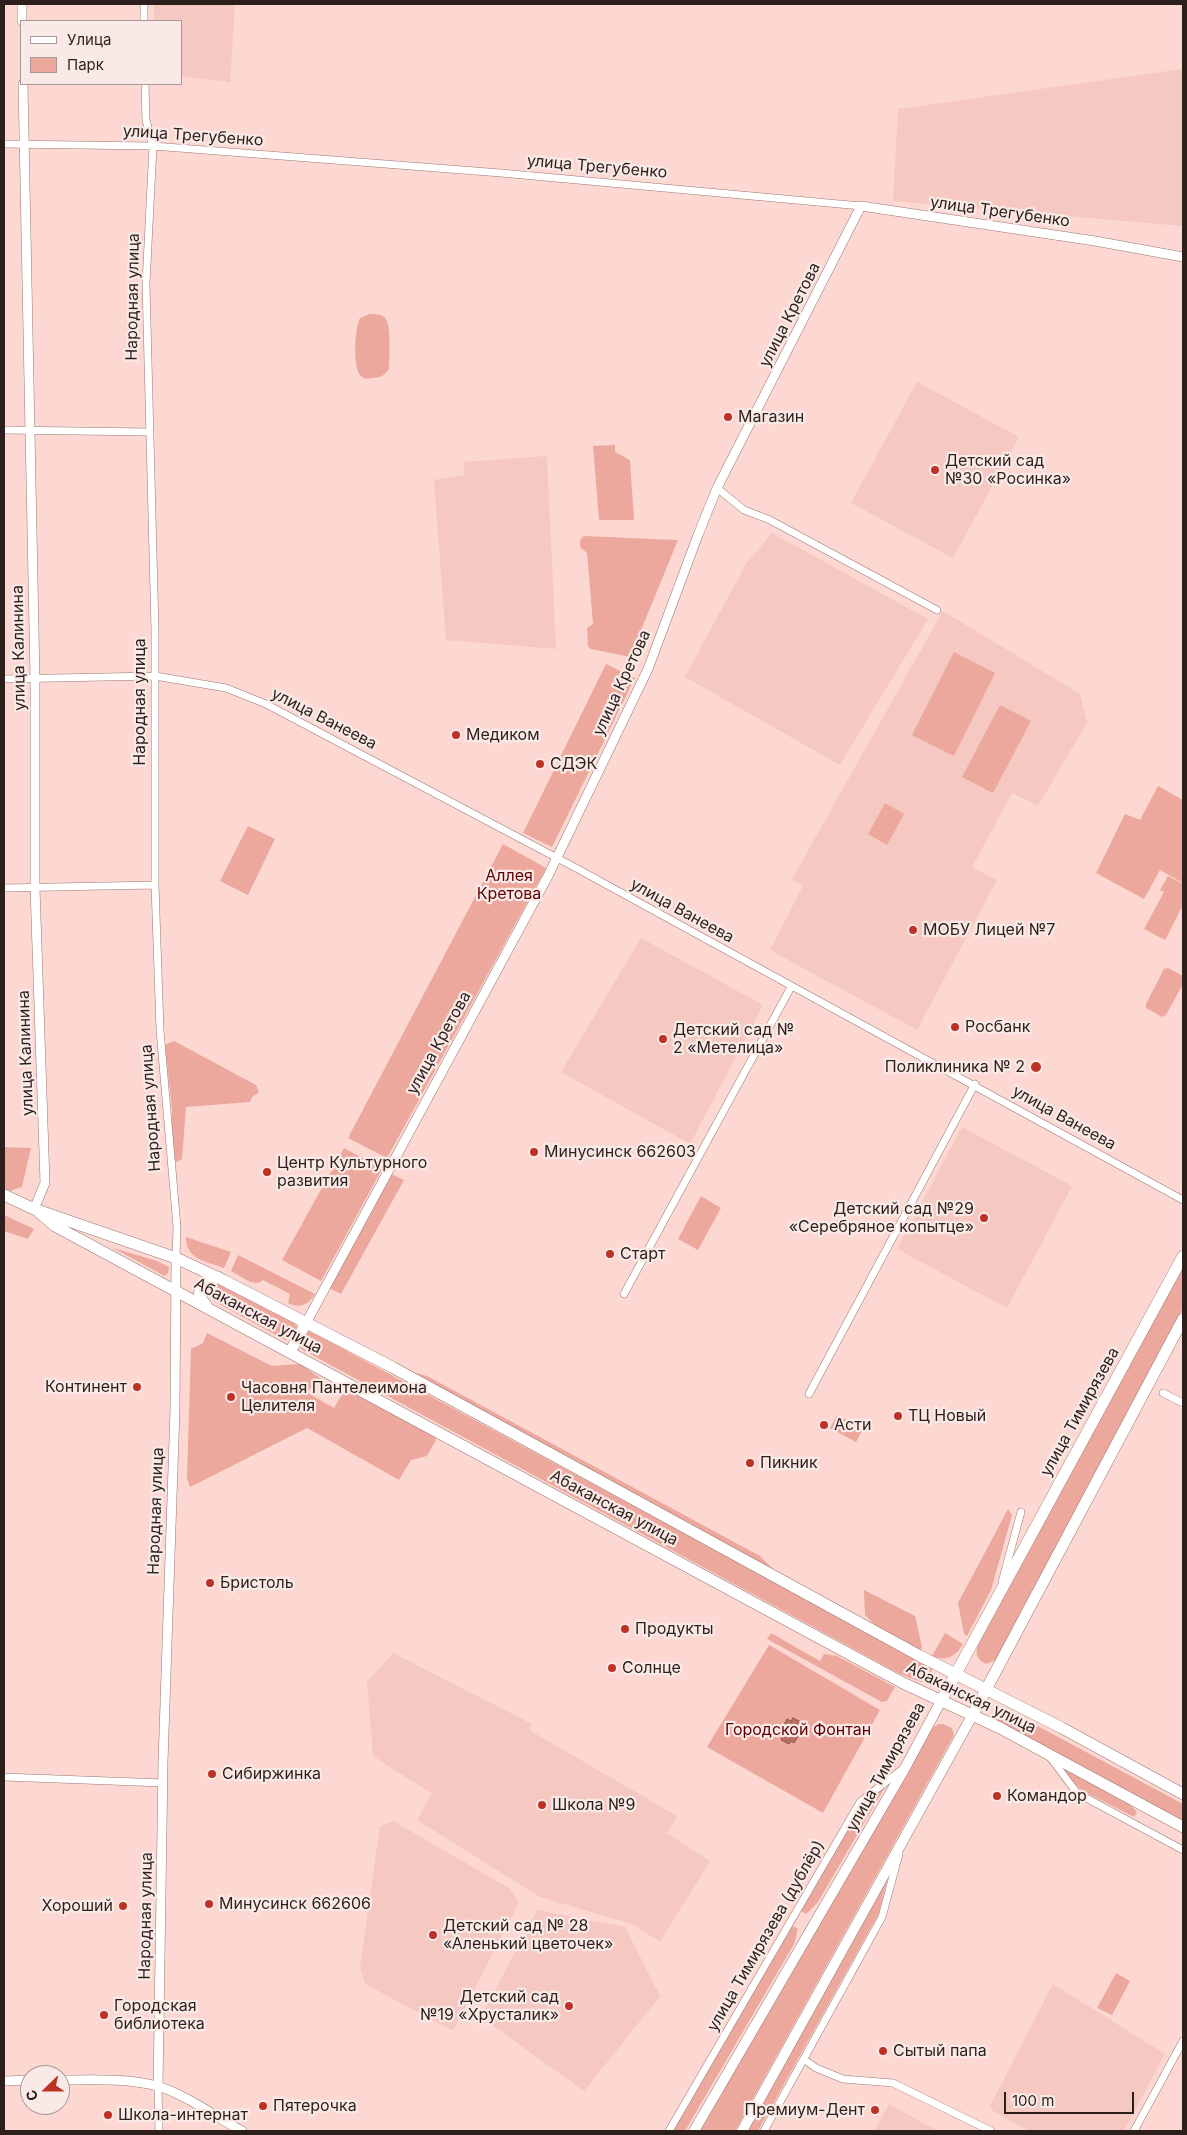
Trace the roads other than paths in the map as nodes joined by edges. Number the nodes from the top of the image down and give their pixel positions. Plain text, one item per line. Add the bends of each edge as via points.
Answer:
1 (22, 4) edge
2 (144, 4) edge
3 (22, 20) edge
4 (144, 20) edge
5 (23, 85) edge
6 (145, 85) edge
7 (4, 144) edge
8 (24, 144) junction
9 (153, 146) junction
10 (862, 206) junction
11 (1183, 257) edge
12 (30, 429) junction
13 (4, 430) edge
14 (148, 432) junction
15 (718, 488) junction
16 (937, 610) dead end
17 (155, 676) junction
18 (4, 679) edge
19 (35, 679) junction
20 (555, 858) junction
21 (155, 885) junction
22 (4, 888) edge
23 (35, 888) junction
24 (791, 987) junction
25 (975, 1084) junction
26 (4, 1195) edge
27 (1183, 1200) edge
28 (34, 1209) junction
29 (1183, 1256) edge
30 (176, 1258) junction
31 (218, 1277) junction
32 (176, 1291) junction
33 (624, 1294) dead end
34 (207, 1306) junction
35 (1183, 1319) edge
36 (306, 1323) junction
37 (290, 1352) junction
38 (1163, 1393) dead end
39 (809, 1394) dead end
40 (1183, 1404) edge
41 (1021, 1512) dead end
42 (998, 1596) junction
43 (956, 1674) junction
44 (987, 1690) junction
45 (941, 1701) junction
46 (972, 1716) junction
47 (1049, 1755) junction
48 (905, 1768) junction
49 (4, 1777) edge
50 (163, 1783) junction
51 (1163, 1783) junction
52 (1183, 1789) edge
53 (1183, 1794) edge
54 (1183, 1827) edge
55 (901, 1844) junction
56 (1183, 1850) edge
57 (1183, 2041) edge
58 (805, 2060) junction
59 (20, 2080) edge
60 (70, 2080) edge
61 (4, 2081) edge
62 (158, 2087) junction
63 (158, 2131) edge
64 (242, 2131) edge
65 (669, 2131) edge
66 (694, 2131) edge
67 (742, 2131) edge
68 (764, 2131) edge
69 (991, 2131) edge
70 (1134, 2131) edge

1 - 3 street
2 - 4 street
5 - 8 street, улица Калинина
6 - 9 street, Народная улица via 146,120
7 - 8 street, улица Трегубенко
8 - 9 street, улица Трегубенко
8 - 12 street, улица Калинина
9 - 10 street, улица Трегубенко
9 - 14 street, Народная улица via 146,284
10 - 11 street, улица Трегубенко
10 - 15 street, улица Кретова
12 - 13 street
12 - 14 street
12 - 19 street, улица Калинина
14 - 17 street, Народная улица
15 - 16 street via 744,510 770,520
15 - 20 street, улица Кретова via 651,661
17 - 19 street, улица Ванеева
17 - 20 street, улица Ванеева via 226,688 266,704
17 - 21 street, Народная улица
18 - 19 street, улица Ванеева
19 - 23 street, улица Калинина
20 - 24 street, улица Ванеева
20 - 36 street, улица Кретова
21 - 23 street
21 - 30 street, Народная улица via 160,1030 177,1227
22 - 23 street
23 - 28 street, улица Калинина via 46,1183
24 - 25 street, улица Ванеева
24 - 33 street
25 - 27 street, улица Ванеева
25 - 39 street
26 - 28 main road, Абаканская улица
28 - 30 main road, Абаканская улица
28 - 32 main road, Абаканская улица via 55,1226
29 - 42 main road, улица Тимирязева
30 - 31 main road, Абаканская улица
30 - 32 street, Народная улица
31 - 34 main road via 201,1287 200,1297
31 - 36 main road, Абаканская улица
32 - 34 main road, Абаканская улица
32 - 50 street, Народная улица
34 - 37 main road, Абаканская улица
35 - 44 main road
36 - 37 main road
36 - 43 main road, Абаканская улица
37 - 45 main road, Абаканская улица
38 - 40 street
41 - 42 street
42 - 43 main road, улица Тимирязева
43 - 44 main road, Абаканская улица
43 - 45 main road, улица Тимирязева
44 - 46 main road
44 - 51 main road, Абаканская улица
45 - 46 main road, Абаканская улица
45 - 48 main road, улица Тимирязева
46 - 47 main road, Абаканская улица
46 - 55 main road
47 - 54 main road, Абаканская улица
47 - 56 street via 1077,1793
48 - 65 street, улица Тимирязева (дублёр) via 860,1802
48 - 66 main road, улица Тимирязева
49 - 50 street
50 - 62 street, Народная улица
51 - 52 street
51 - 53 main road, Абаканская улица
55 - 58 street via 882,1918
55 - 67 main road
57 - 70 street
58 - 68 street
58 - 69 street via 816,2068 843,2078 894,2083
59 - 61 street
60 - 62 street via 132,2081
62 - 63 street, Народная улица
62 - 64 street

